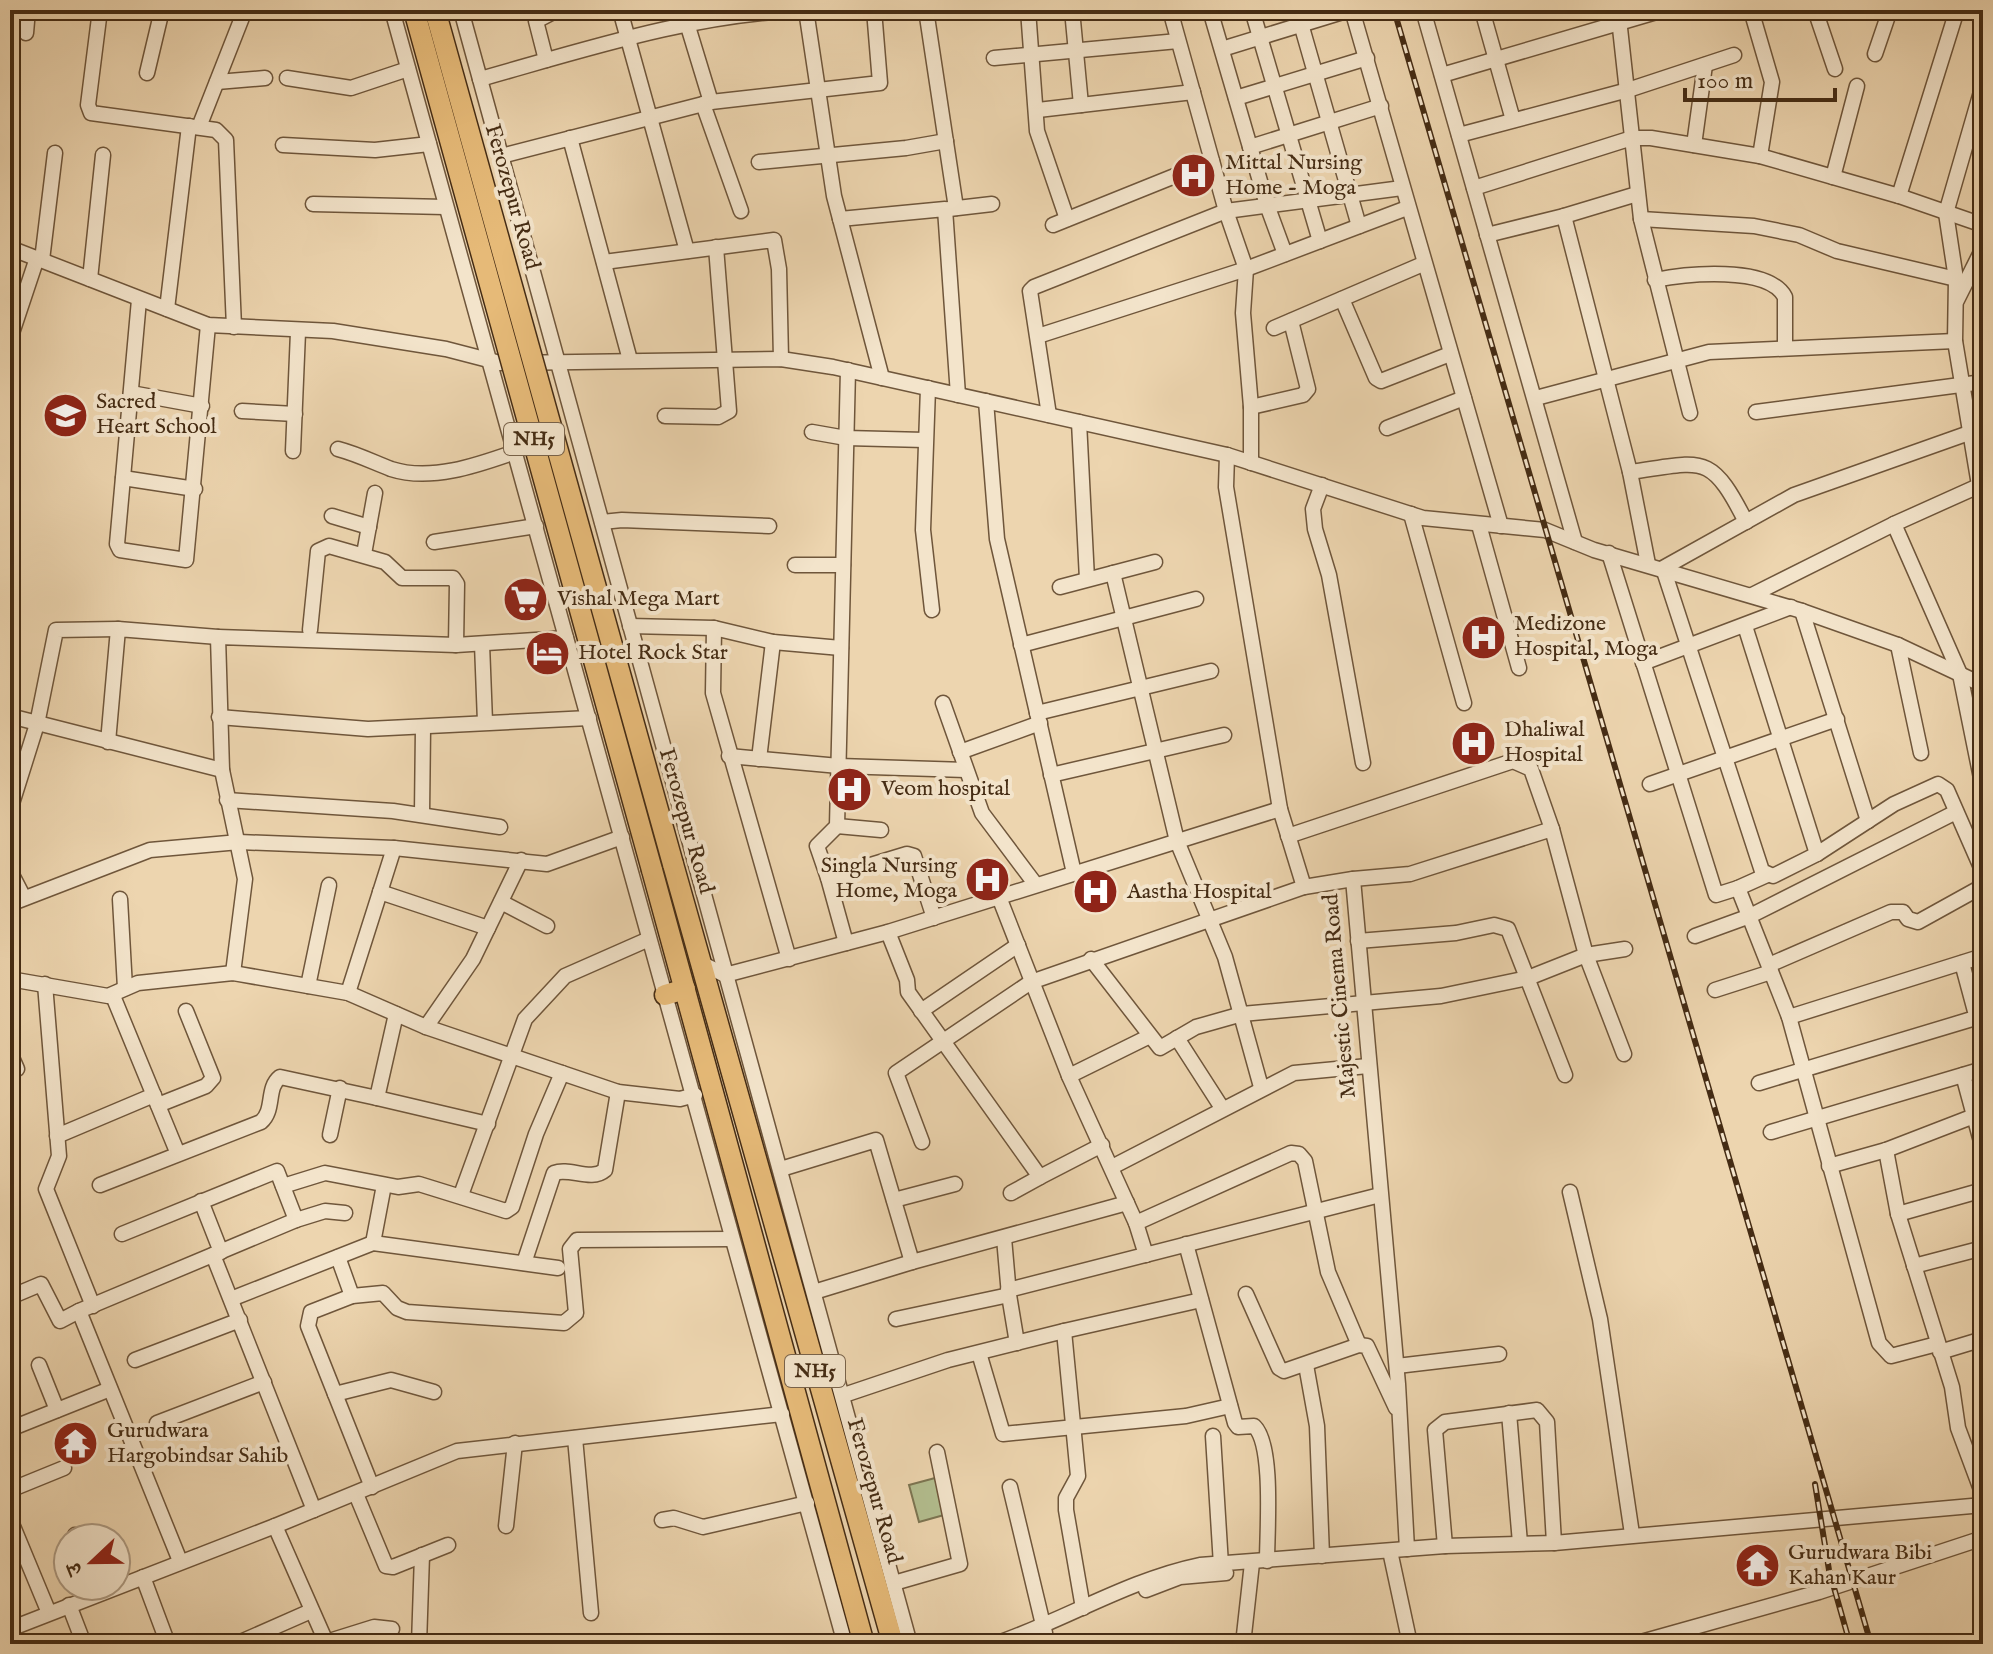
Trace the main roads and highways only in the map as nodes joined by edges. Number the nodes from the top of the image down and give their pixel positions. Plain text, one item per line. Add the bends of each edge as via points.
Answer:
1 (414, 10) edge
2 (435, 10) edge
3 (864, 1644) edge
4 (893, 1644) edge

1 - 3 highway, Ferozepur Road / NH5, bridge via 652,870 675,992 717,1104
2 - 4 highway, Ferozepur Road / NH5, bridge

